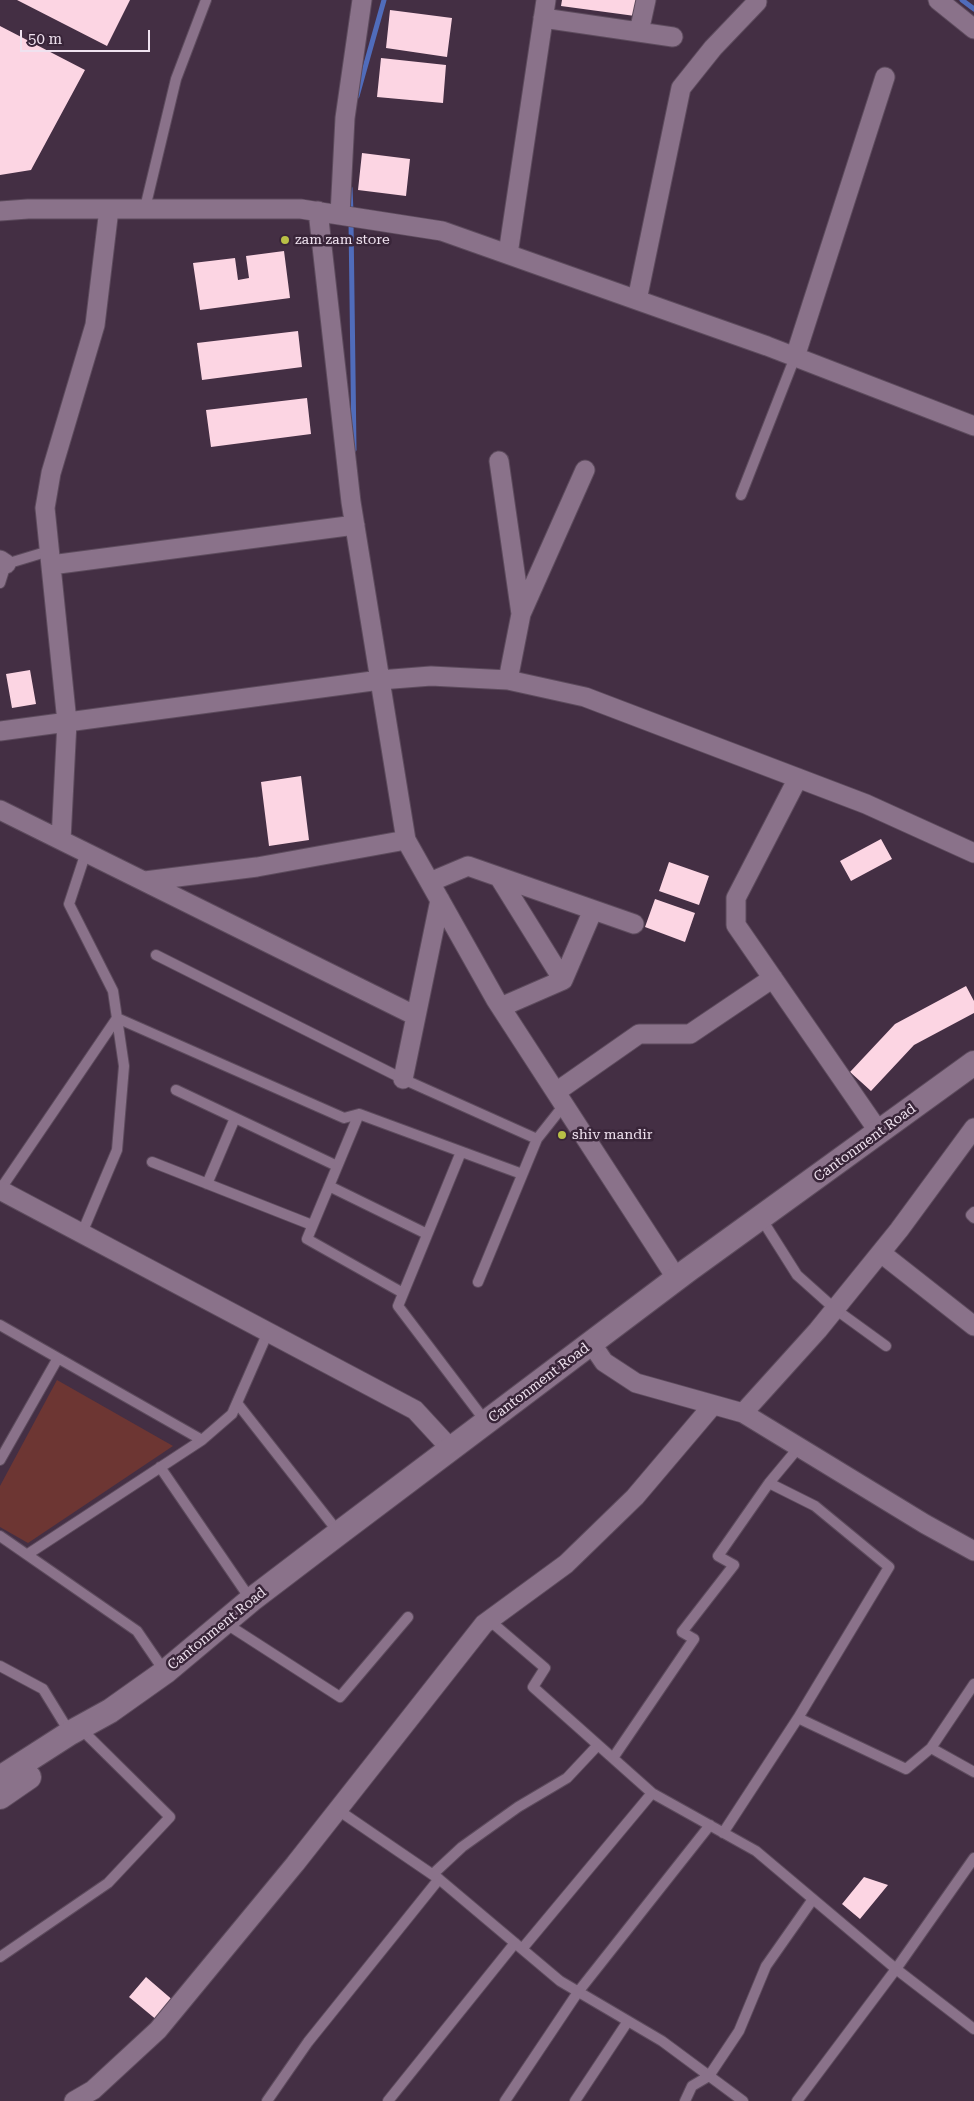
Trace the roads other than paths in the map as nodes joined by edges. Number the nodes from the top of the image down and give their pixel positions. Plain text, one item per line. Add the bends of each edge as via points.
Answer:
1 (206, 0) edge
2 (362, 0) edge
3 (646, 0) edge
4 (938, 0) edge
5 (757, 2) dead end
6 (545, 9) edge
7 (974, 29) edge
8 (639, 32) junction
9 (673, 37) dead end
10 (885, 77) dead end
11 (145, 208) junction
12 (109, 209) junction
13 (318, 211) junction
14 (0, 212) edge
15 (340, 215) junction
16 (508, 254) junction
17 (636, 300) junction
18 (795, 357) junction
19 (974, 426) edge
20 (499, 461) dead end
21 (585, 470) dead end
22 (741, 495) dead end
23 (355, 525) junction
24 (50, 558) junction
25 (3, 562) edge
26 (0, 583) edge
27 (521, 614) junction
28 (380, 680) junction
29 (508, 680) junction
30 (67, 722) junction
31 (0, 731) edge
32 (798, 778) junction
33 (0, 810) edge
34 (62, 840) junction
35 (406, 840) junction
36 (86, 852) junction
37 (974, 852) edge
38 (499, 877) junction
39 (145, 881) junction
40 (430, 882) junction
41 (440, 900) junction
42 (593, 910) junction
43 (634, 924) dead end
44 (156, 955) dead end
45 (773, 978) junction
46 (563, 980) junction
47 (501, 1007) junction
48 (416, 1016) junction
49 (117, 1018) junction
50 (974, 1063) edge
51 (403, 1079) junction
52 (176, 1090) dead end
53 (560, 1099) junction
54 (359, 1114) junction
55 (236, 1118) junction
56 (974, 1128) edge
57 (879, 1132) junction
58 (537, 1140) junction
59 (461, 1152) junction
60 (152, 1162) dead end
61 (337, 1166) junction
62 (522, 1174) junction
63 (207, 1184) junction
64 (329, 1186) junction
65 (0, 1190) edge
66 (974, 1212) edge
67 (761, 1218) junction
68 (974, 1218) edge
69 (312, 1226) junction
70 (82, 1233) junction
71 (427, 1234) junction
72 (881, 1252) junction
73 (677, 1279) junction
74 (478, 1282) dead end
75 (403, 1292) junction
76 (835, 1309) junction
77 (0, 1324) edge
78 (974, 1326) edge
79 (268, 1332) junction
80 (591, 1343) junction
81 (886, 1346) dead end
82 (58, 1358) junction
83 (236, 1403) junction
84 (713, 1404) junction
85 (743, 1413) junction
86 (486, 1422) junction
87 (202, 1440) junction
88 (799, 1447) junction
89 (451, 1449) junction
90 (0, 1460) edge
91 (160, 1467) junction
92 (769, 1483) junction
93 (339, 1533) junction
94 (0, 1536) edge
95 (974, 1551) edge
96 (28, 1554) junction
97 (251, 1600) junction
98 (408, 1617) dead end
99 (489, 1620) junction
100 (225, 1623) junction
101 (0, 1666) edge
102 (165, 1672) junction
103 (974, 1684) edge
104 (798, 1718) junction
105 (79, 1732) junction
106 (598, 1745) junction
107 (931, 1748) junction
108 (612, 1758) junction
109 (974, 1772) edge
110 (0, 1778) edge
111 (652, 1793) junction
112 (0, 1797) edge
113 (338, 1810) junction
114 (710, 1825) junction
115 (723, 1832) junction
116 (974, 1858) edge
117 (436, 1876) junction
118 (813, 1899) junction
119 (519, 1946) junction
120 (0, 1957) edge
121 (896, 1969) junction
122 (578, 1992) junction
123 (628, 2021) junction
124 (974, 2029) edge
125 (709, 2076) junction
126 (74, 2101) edge
127 (267, 2101) edge
128 (388, 2101) edge
129 (505, 2101) edge
130 (575, 2101) edge
131 (685, 2101) edge
132 (743, 2101) edge
133 (797, 2101) edge

1 - 11 lane via 176,78
2 - 15 street via 345,118
3 - 8 street
4 - 7 street
5 - 17 street via 713,48 681,88
6 - 8 street
6 - 16 street
8 - 9 street
10 - 18 street
11 - 12 street
11 - 13 street
12 - 14 street
12 - 24 street via 95,325 48,490 45,508
13 - 15 street
13 - 23 street
15 - 16 street via 442,231
16 - 17 street
17 - 18 street
18 - 19 street
18 - 22 lane
20 - 27 street
21 - 27 street
23 - 24 street
23 - 28 street
24 - 25 lane
24 - 30 street
25 - 26 lane
27 - 29 street
28 - 29 street via 432,676
28 - 30 street
28 - 35 street
29 - 32 street via 585,697
30 - 31 street
30 - 34 street
32 - 37 street
32 - 45 street via 736,898 736,925
33 - 34 street
34 - 36 street
35 - 39 street via 257,867
35 - 40 street
36 - 39 street
36 - 49 lane via 69,904 113,990
38 - 40 street via 468,866
38 - 42 street
38 - 46 street
39 - 48 street
40 - 41 street
41 - 47 street
41 - 48 street
42 - 43 street
42 - 46 street
44 - 51 lane
45 - 53 street via 690,1034 639,1034
45 - 57 street
46 - 47 street
47 - 53 street
48 - 51 street
49 - 54 lane via 344,1118
49 - 65 lane
49 - 70 lane via 124,1066 116,1150
50 - 57 street, Cantonment Road
51 - 58 lane
52 - 55 lane
53 - 58 lane
53 - 73 street
54 - 59 lane
54 - 61 lane
55 - 61 lane
55 - 63 lane
56 - 72 street
57 - 67 street, Cantonment Road
58 - 62 lane
59 - 62 lane
59 - 71 lane
60 - 63 lane
61 - 64 lane
62 - 74 lane
63 - 69 lane
64 - 69 lane
64 - 71 lane
65 - 70 street
66 - 68 lane via 971,1215
67 - 73 street, Cantonment Road
67 - 76 lane via 797,1274
69 - 75 lane via 307,1239
70 - 79 street
71 - 75 lane
72 - 76 street
72 - 78 street
73 - 80 street, Cantonment Road
75 - 86 lane via 398,1306
76 - 81 lane
76 - 85 street
77 - 82 lane
79 - 83 lane
79 - 89 street via 415,1410
80 - 84 street via 604,1362 636,1382
80 - 86 street, Cantonment Road
82 - 87 lane
82 - 90 lane
83 - 87 lane via 232,1414
83 - 93 lane
84 - 85 street
84 - 99 street via 635,1498 566,1564
85 - 88 street
86 - 89 street, Cantonment Road
87 - 91 lane
88 - 92 lane
88 - 95 street
89 - 93 street, Cantonment Road
91 - 96 lane
91 - 97 lane
92 - 104 lane via 815,1506 889,1567
92 - 108 lane via 718,1556 734,1565 682,1632 694,1639
93 - 97 street, Cantonment Road
94 - 96 lane
96 - 102 lane via 136,1631
97 - 100 street, Cantonment Road
98 - 100 lane via 340,1697
99 - 106 lane via 546,1668 533,1687
99 - 113 street
100 - 102 street, Cantonment Road
101 - 105 lane via 43,1689
102 - 105 street, Cantonment Road
103 - 107 lane
104 - 107 lane via 906,1769
104 - 115 lane
105 - 110 street, Cantonment Road
105 - 112 street, Cantonment Road
105 - 120 lane via 170,1817 108,1883
106 - 108 lane
106 - 117 lane via 567,1778 518,1807 462,1847
107 - 109 lane
108 - 111 lane
111 - 114 lane
111 - 119 lane
113 - 117 lane
113 - 126 street via 158,2030 93,2090
114 - 115 lane
114 - 122 lane
115 - 118 lane via 756,1851
116 - 121 lane
117 - 119 lane
117 - 127 lane via 308,2042
118 - 121 lane
118 - 125 lane via 766,1966 738,2031
119 - 122 lane
119 - 128 lane
121 - 124 lane
121 - 133 lane
122 - 123 lane
122 - 129 lane
123 - 125 lane via 662,2041
123 - 130 lane
125 - 131 lane via 692,2086
125 - 132 lane

